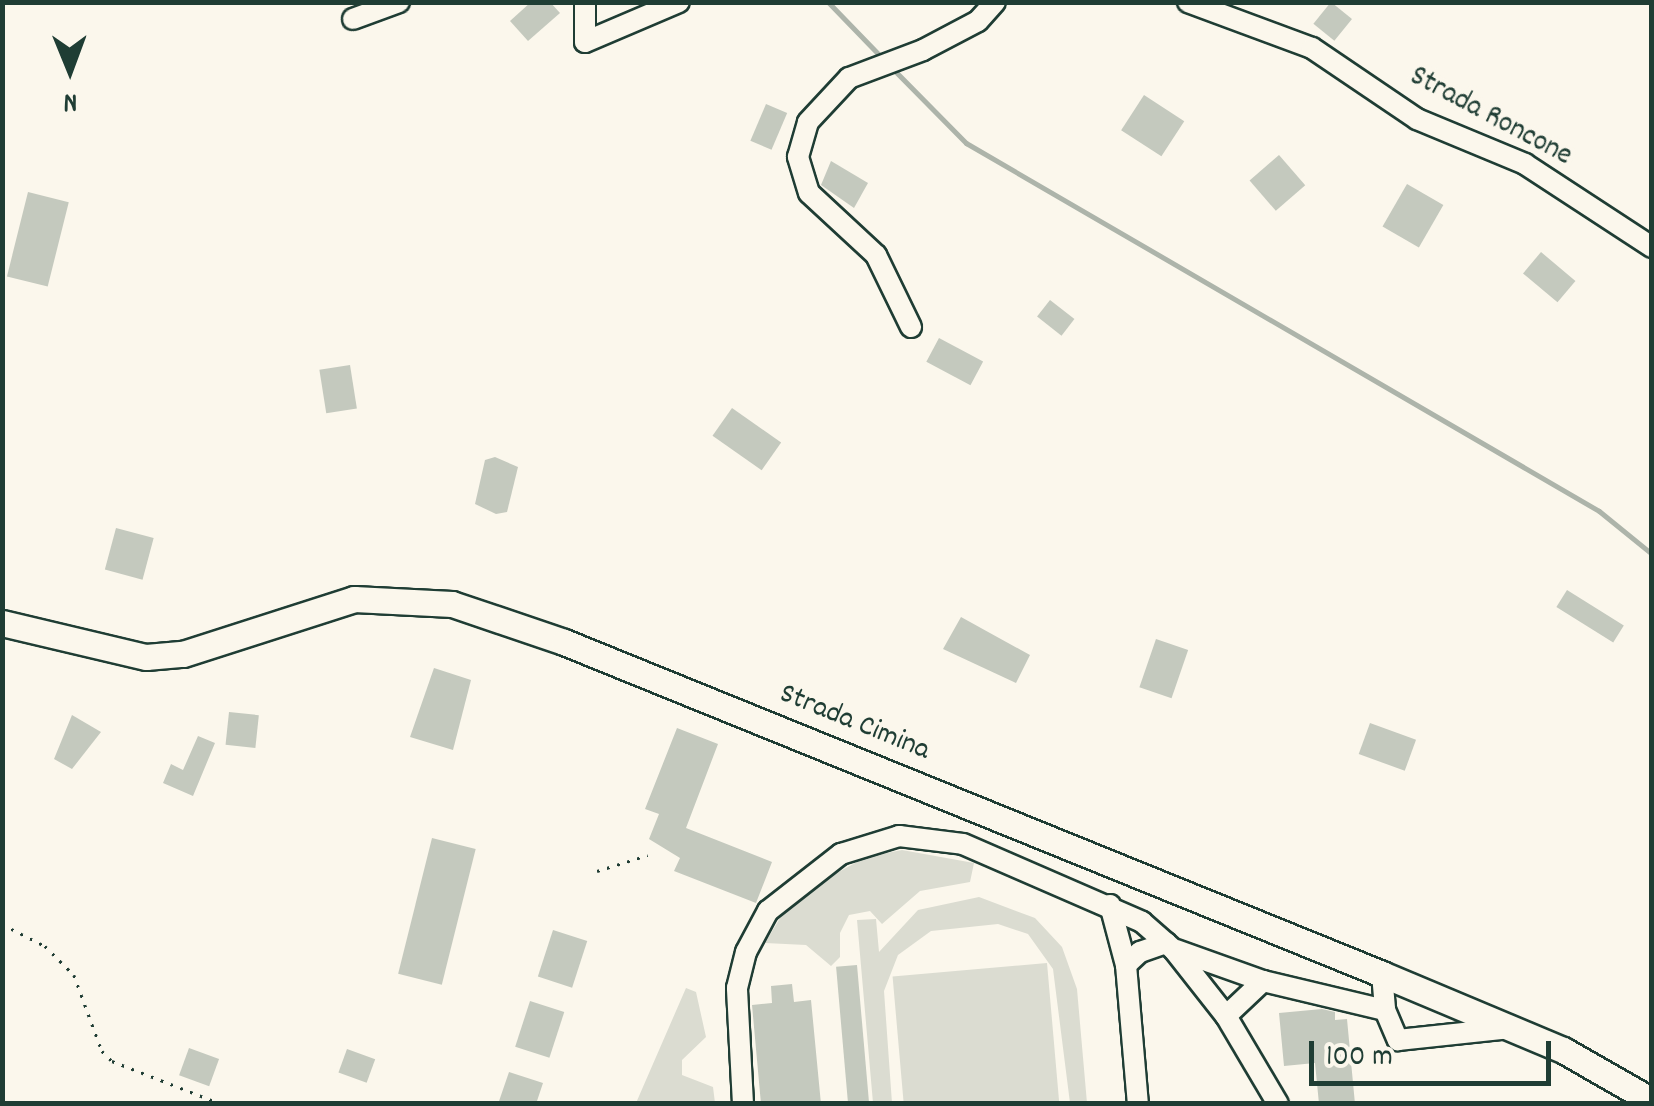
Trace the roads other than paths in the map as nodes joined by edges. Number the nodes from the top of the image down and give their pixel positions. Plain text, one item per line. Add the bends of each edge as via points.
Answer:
1 (399, 2) edge
2 (585, 2) edge
3 (678, 2) edge
4 (995, 2) edge
5 (1188, 2) edge
6 (353, 19) dead end
7 (1652, 247) edge
8 (911, 327) dead end
9 (2, 622) edge
10 (1110, 905) junction
11 (1170, 946) junction
12 (1126, 966) junction
13 (1382, 974) junction
14 (1263, 981) junction
15 (1385, 1010) junction
16 (1226, 1016) junction
17 (1510, 1028) junction
18 (1652, 1102) edge
19 (743, 1104) edge
20 (1138, 1104) edge
21 (1278, 1104) edge

1 - 6 street
2 - 3 street via 585,42
4 - 8 street via 978,21 923,50 849,78 808,122 798,157 809,193 876,255
5 - 7 street, Strada Roncone via 1312,48 1417,119 1525,164
9 - 13 main road, Strada Cimina via 146,656 183,654 354,598 452,604 564,642
10 - 11 street
10 - 12 street
10 - 19 street via 963,844 922,836 881,838 841,854 768,911 746,952 737,988
11 - 12 street via 1140,952
11 - 14 street
11 - 16 street
12 - 20 street
13 - 15 street
13 - 17 main road, Strada Cimina
14 - 15 street
14 - 16 street
15 - 17 street via 1398,1040
16 - 21 street
17 - 18 main road, Strada Cimina via 1600,1069

